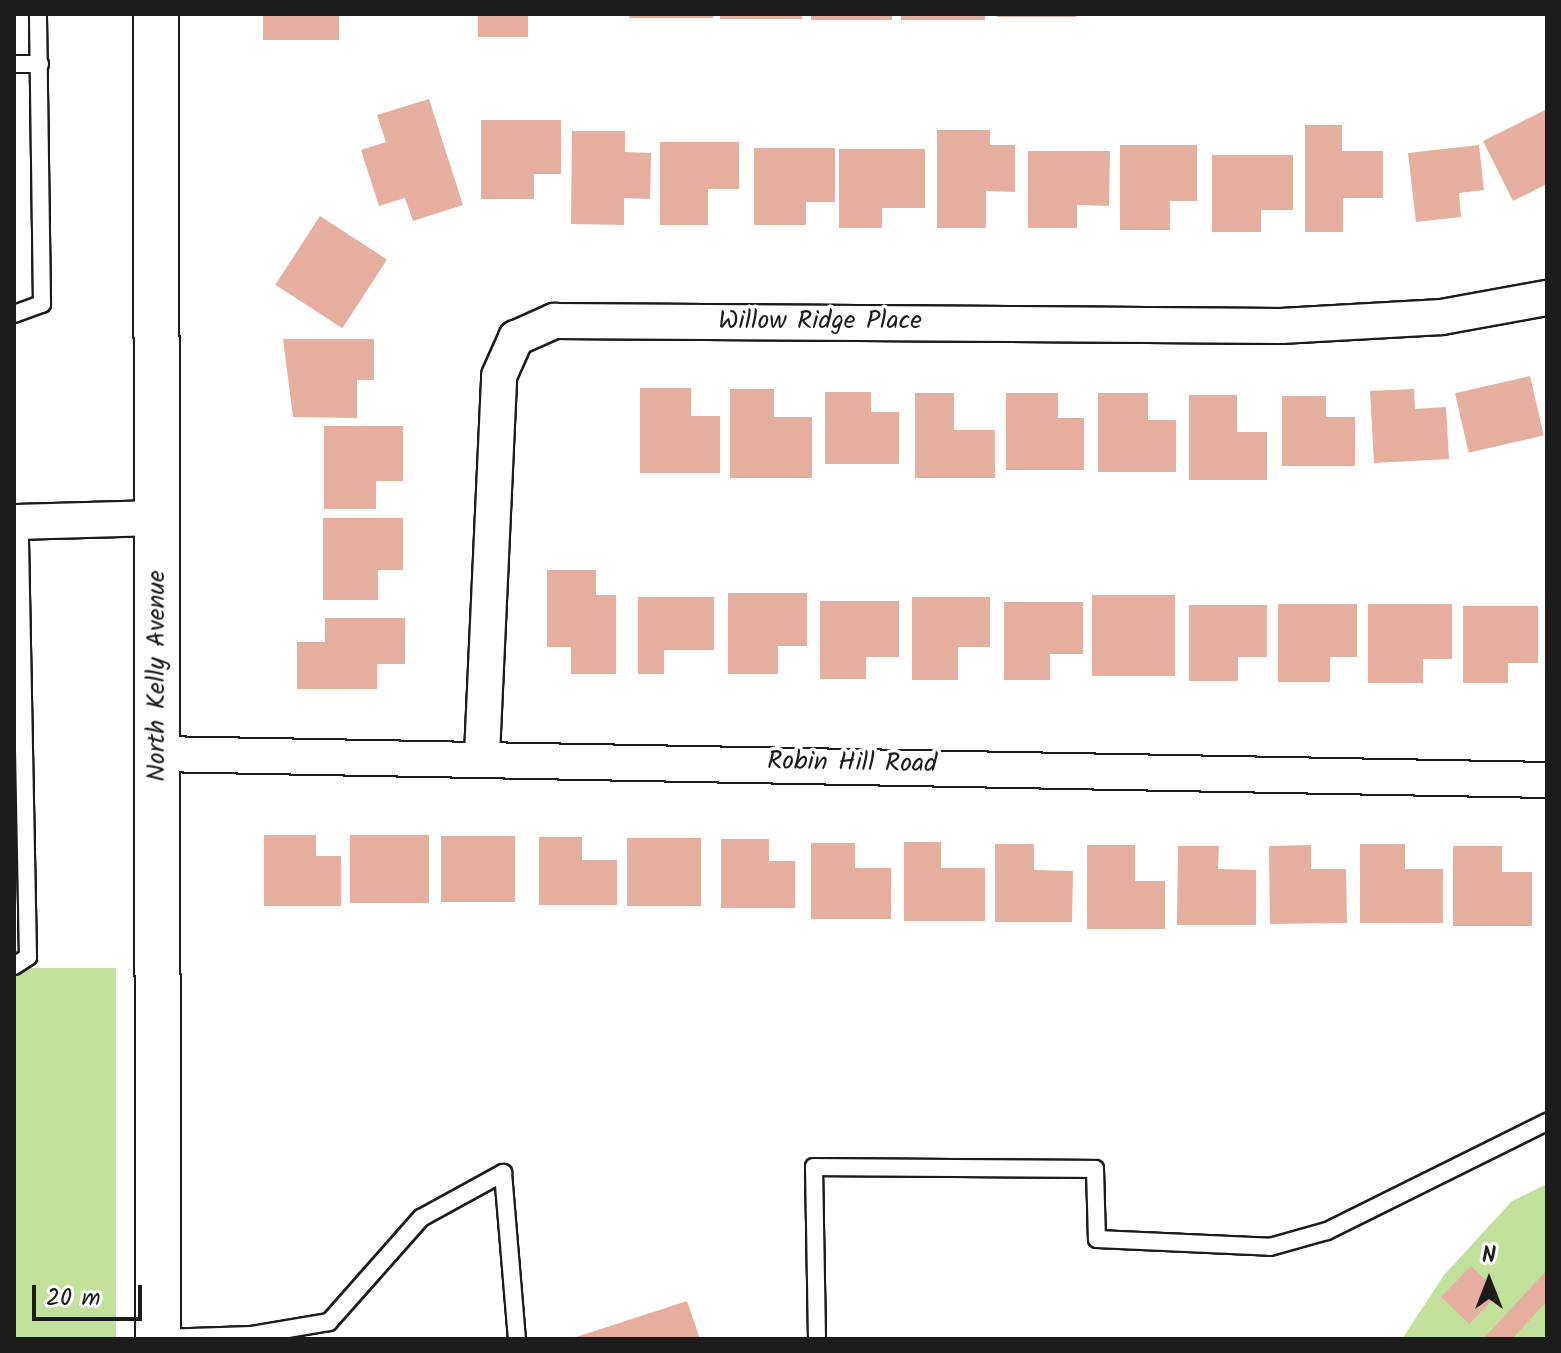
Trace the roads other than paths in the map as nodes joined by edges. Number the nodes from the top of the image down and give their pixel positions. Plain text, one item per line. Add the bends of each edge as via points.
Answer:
1 (38, 14) edge
2 (156, 14) edge
3 (14, 64) edge
4 (40, 64) junction
5 (1547, 298) edge
6 (14, 314) edge
7 (158, 518) junction
8 (17, 522) edge
9 (157, 754) junction
10 (482, 755) junction
11 (1547, 780) edge
12 (14, 966) edge
13 (1547, 1122) edge
14 (158, 1338) edge
15 (517, 1339) edge
16 (817, 1339) edge

1 - 4 lane
2 - 7 main road, North Kelly Avenue
3 - 4 lane
4 - 6 lane via 42,304
5 - 10 street, Willow Ridge Place via 1442,317 1281,326 554,321 516,338 499,376
7 - 8 street
7 - 9 main road, North Kelly Avenue
8 - 12 lane via 28,957
9 - 10 street, Robin Hill Road
9 - 14 main road, North Kelly Avenue
10 - 11 street, Robin Hill Road
13 - 16 lane via 1327,1231 1270,1247 1097,1239 1095,1169 814,1167
14 - 15 lane via 252,1335 329,1322 421,1218 503,1173

